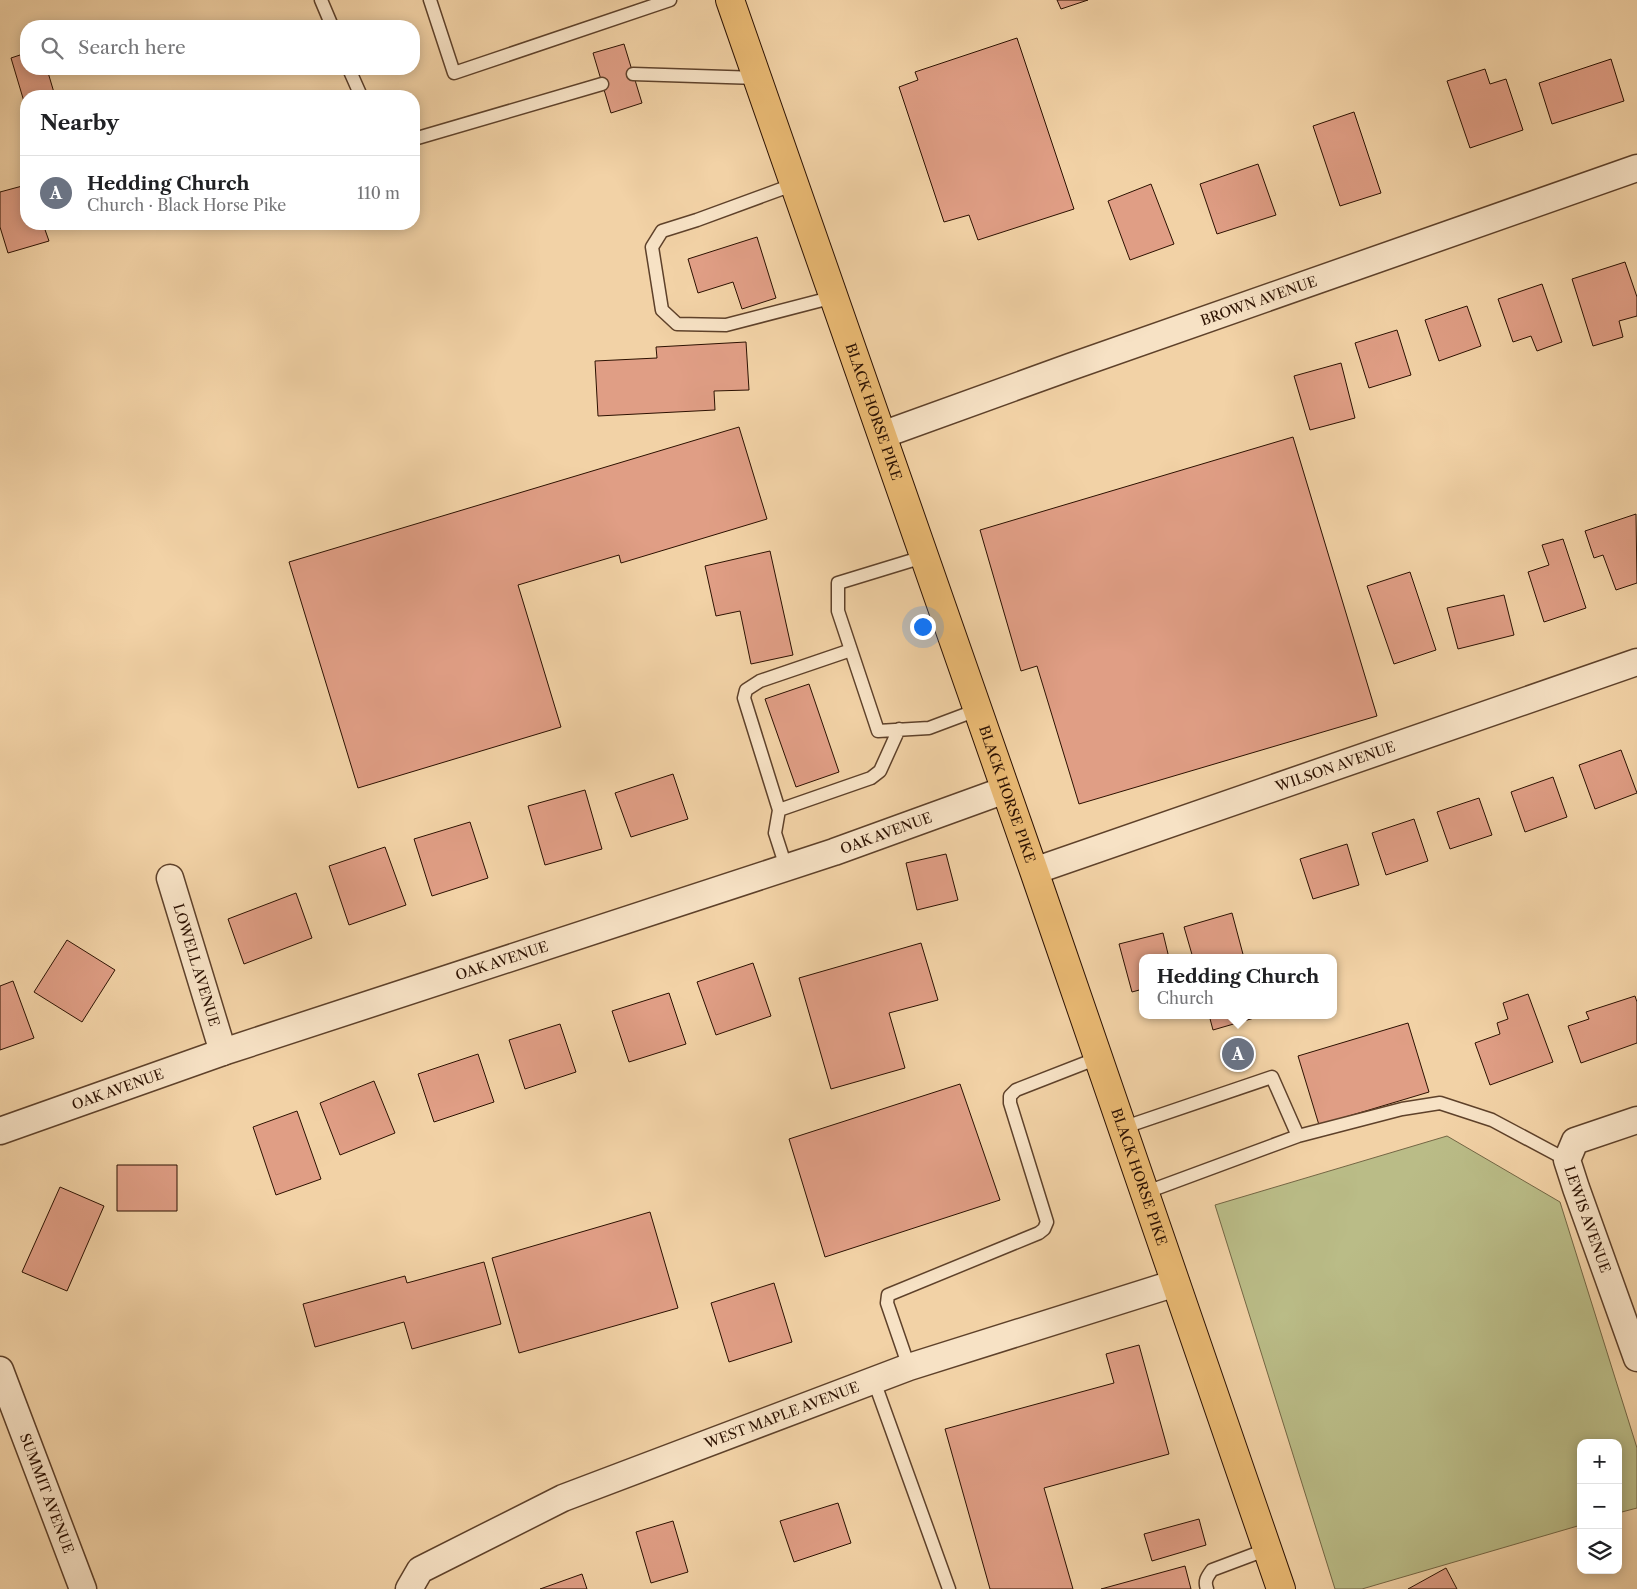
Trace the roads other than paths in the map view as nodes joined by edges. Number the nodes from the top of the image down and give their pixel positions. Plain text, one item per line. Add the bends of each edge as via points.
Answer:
1 (322, 0) edge
2 (430, 0) edge
3 (670, 0) edge
4 (730, 0) edge
5 (330, 20) edge
6 (633, 74) dead end
7 (352, 75) edge
8 (758, 78) junction
9 (602, 84) dead end
10 (359, 90) edge
11 (420, 137) edge
12 (1637, 168) edge
13 (795, 184) junction
14 (834, 297) junction
15 (882, 435) junction
16 (923, 557) junction
17 (851, 650) junction
18 (1637, 662) edge
19 (977, 710) junction
20 (899, 729) junction
21 (1004, 790) junction
22 (780, 810) junction
23 (786, 868) junction
24 (1034, 871) junction
25 (170, 878) dead end
26 (223, 1052) junction
27 (1098, 1058) junction
28 (1637, 1120) edge
29 (1122, 1128) junction
30 (0, 1131) edge
31 (1298, 1136) junction
32 (1567, 1160) junction
33 (1144, 1193) junction
34 (1176, 1283) junction
35 (1637, 1358) edge
36 (909, 1368) junction
37 (0, 1370) edge
38 (874, 1381) junction
39 (1268, 1549) junction
40 (83, 1589) edge
41 (409, 1589) edge
42 (949, 1589) edge
43 (1207, 1589) edge
44 (1282, 1589) edge

1 - 5 lane
2 - 3 lane via 454,73
4 - 8 main road, BLACK HORSE PIKE
6 - 8 lane
7 - 10 lane
8 - 13 main road, BLACK HORSE PIKE
9 - 11 lane
12 - 15 street, BROWN AVENUE
13 - 14 main road, BLACK HORSE PIKE
13 - 14 lane via 662,231 652,247 662,310 677,324 726,325
14 - 15 main road, BLACK HORSE PIKE
15 - 16 main road, BLACK HORSE PIKE
16 - 17 lane via 838,583 838,611
16 - 19 main road, BLACK HORSE PIKE
17 - 20 lane via 878,731
17 - 22 lane via 760,681 746,690 744,698
18 - 24 street, WILSON AVENUE
19 - 20 lane via 929,728
19 - 21 main road, BLACK HORSE PIKE
20 - 22 lane via 880,771 872,778
21 - 23 street, OAK AVENUE
21 - 24 main road, BLACK HORSE PIKE
22 - 23 lane via 775,833
23 - 26 street, OAK AVENUE
24 - 27 main road, BLACK HORSE PIKE
25 - 26 street, LOWELL AVENUE
26 - 30 street, OAK AVENUE
27 - 29 main road, BLACK HORSE PIKE
27 - 36 lane via 1016,1090 1010,1096 1047,1222 1044,1229 888,1295 887,1303
28 - 32 street, LEWIS AVENUE via 1576,1141
29 - 31 lane via 1272,1077
29 - 33 main road, BLACK HORSE PIKE
31 - 32 lane via 1402,1109 1440,1104 1492,1120
31 - 33 lane
32 - 35 street, LEWIS AVENUE
33 - 34 main road, BLACK HORSE PIKE
34 - 36 street, WEST MAPLE AVENUE
34 - 39 main road, BLACK HORSE PIKE
36 - 38 street, WEST MAPLE AVENUE
37 - 40 street, SUMMIT AVENUE
38 - 41 street, WEST MAPLE AVENUE via 563,1498 420,1570
38 - 42 lane
39 - 43 lane via 1212,1570 1207,1576
39 - 44 main road, BLACK HORSE PIKE

